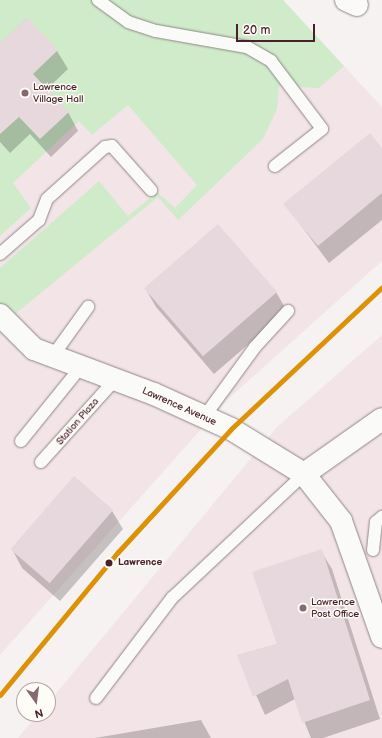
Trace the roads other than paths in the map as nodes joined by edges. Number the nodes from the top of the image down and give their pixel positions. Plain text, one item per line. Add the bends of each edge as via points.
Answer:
1 (98, 0) edge
2 (275, 166) dead end
3 (151, 190) dead end
4 (0, 254) edge
5 (88, 307) dead end
6 (288, 311) dead end
7 (0, 315) edge
8 (52, 357) junction
9 (79, 369) junction
10 (114, 380) junction
11 (204, 417) junction
12 (382, 419) edge
13 (21, 441) dead end
14 (41, 462) dead end
15 (304, 474) junction
16 (382, 517) edge
17 (369, 554) edge
18 (382, 637) edge
19 (96, 698) dead end

1 - 2 lane via 128,22 156,31 247,47 271,61 322,129
3 - 4 lane via 112,146 105,147 47,199 39,220
5 - 8 lane
6 - 11 lane via 255,347
7 - 8 street, Lawrence Avenue via 34,349
8 - 9 street, Lawrence Avenue
9 - 10 street, Lawrence Avenue
9 - 13 lane
10 - 11 street, Lawrence Avenue
10 - 14 lane, Station Plaza
11 - 15 street, Lawrence Avenue
12 - 15 street
15 - 17 street, Lawrence Avenue
15 - 19 lane via 172,598
16 - 17 lane via 376,522
17 - 18 street, Lawrence Avenue

